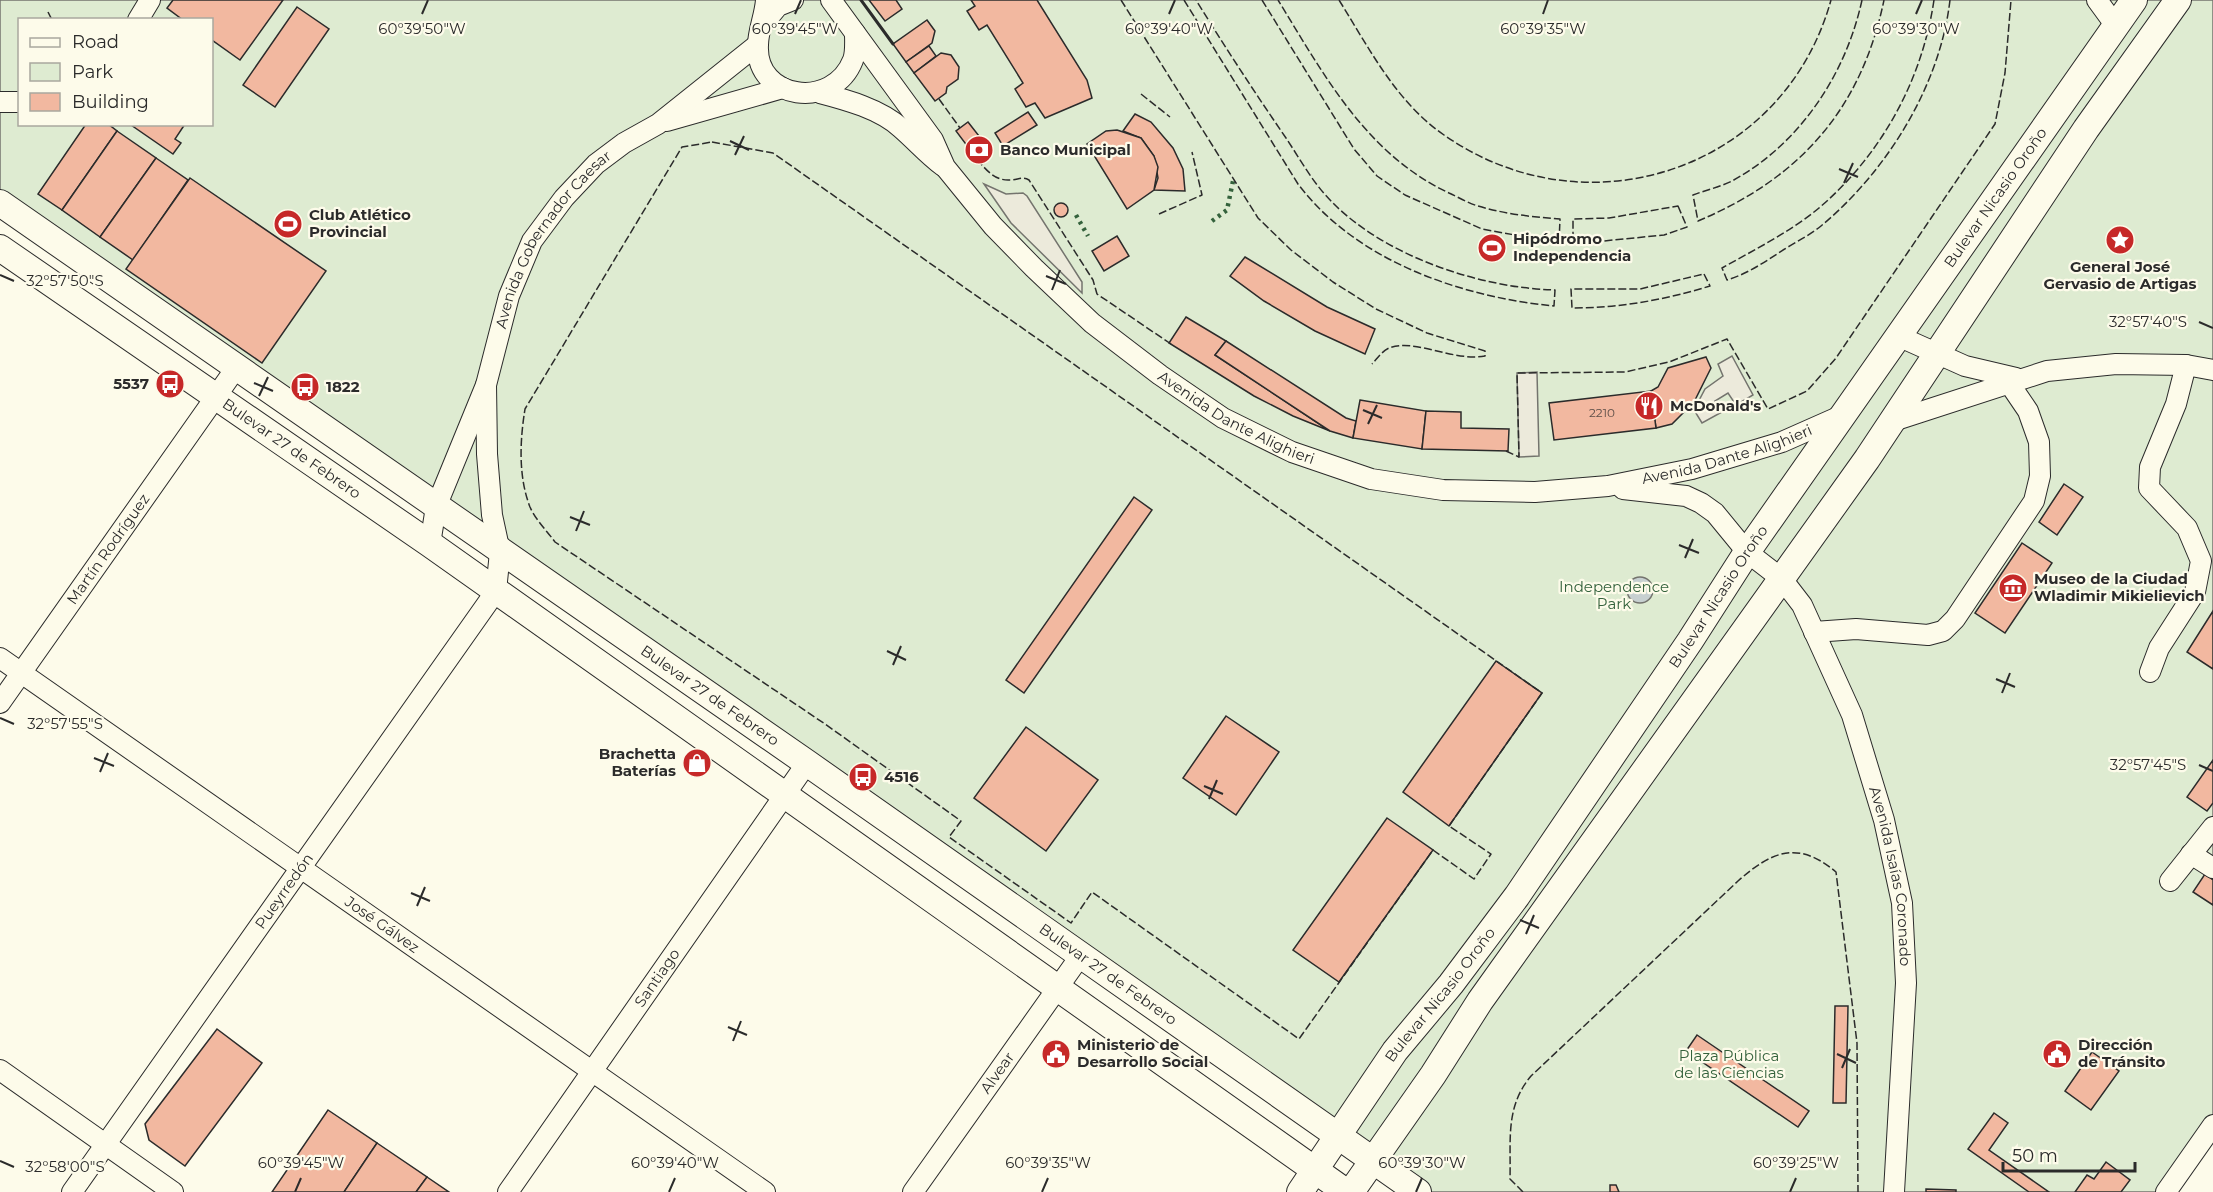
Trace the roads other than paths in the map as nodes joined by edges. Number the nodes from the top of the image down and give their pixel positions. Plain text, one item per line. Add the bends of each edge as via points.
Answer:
1 (150, 0) edge
2 (766, 0) edge
3 (793, 0) edge
4 (2097, 0) edge
5 (2134, 0) edge
6 (2178, 0) edge
7 (830, 2) edge
8 (139, 18) edge
9 (763, 24) junction
10 (2116, 26) junction
11 (855, 33) junction
12 (758, 45) junction
13 (783, 88) junction
14 (820, 93) junction
15 (0, 102) edge
16 (18, 102) edge
17 (658, 124) junction
18 (945, 167) junction
19 (0, 203) edge
20 (0, 248) edge
21 (1898, 336) junction
22 (1937, 353) junction
23 (2186, 365) junction
24 (236, 368) junction
25 (2213, 370) edge
26 (2016, 381) junction
27 (486, 385) junction
28 (216, 397) junction
29 (1843, 415) junction
30 (1893, 421) junction
31 (1608, 486) junction
32 (436, 507) junction
33 (430, 543) junction
34 (500, 552) junction
35 (1747, 552) junction
36 (1782, 579) junction
37 (496, 591) junction
38 (1814, 632) junction
39 (0, 658) edge
40 (2150, 672) dead end
41 (22, 673) junction
42 (0, 703) edge
43 (807, 763) junction
44 (785, 795) junction
45 (2213, 827) edge
46 (2191, 854) junction
47 (300, 867) junction
48 (2213, 868) edge
49 (2169, 880) dead end
50 (1082, 955) junction
51 (1057, 988) junction
52 (0, 1070) edge
53 (592, 1071) junction
54 (2213, 1125) edge
55 (1338, 1137) junction
56 (105, 1144) junction
57 (1373, 1161) junction
58 (1316, 1170) junction
59 (72, 1192) edge
60 (173, 1192) edge
61 (508, 1192) edge
62 (765, 1192) edge
63 (914, 1192) edge
64 (1300, 1192) edge
65 (1348, 1192) edge
66 (1418, 1192) edge
67 (1894, 1192) edge
68 (2166, 1192) edge

1 - 8 street
2 - 9 street
3 - 9 street via 778,6
4 - 10 street
5 - 10 main road, Bulevar Nicasio Oroño
6 - 22 main road via 2086,129
7 - 11 street, Avenida Dante Alighieri
9 - 12 street
10 - 21 main road, Bulevar Nicasio Oroño
11 - 14 street via 854,58 842,80
11 - 18 street, Avenida Dante Alighieri via 933,140
12 - 13 street via 769,78
12 - 17 street, Avenida Gobernador Caesar
13 - 14 street, Avenida Dante Alighieri via 801,94
13 - 17 street, Avenida Gobernador Caesar
14 - 18 street, Avenida Dante Alighieri via 873,111 900,127 920,149
15 - 16 street
17 - 27 street, Avenida Gobernador Caesar via 596,164 532,241 509,296
18 - 31 street, Avenida Dante Alighieri via 993,226 1092,323 1223,418 1292,452 1371,479 1443,490 1535,492
19 - 24 main road, Bulevar 27 de Febrero
20 - 28 main road, Bulevar 27 de Febrero
21 - 22 street
21 - 29 main road, Bulevar Nicasio Oroño
22 - 26 street
22 - 30 main road
23 - 25 street
23 - 26 street via 2116,364 2048,371
23 - 40 street via 2176,404 2150,467 2149,488 2187,528 2201,561 2195,592 2159,648
24 - 28 street, Martín Rodríguez
24 - 32 main road, Bulevar 27 de Febrero
26 - 30 street
26 - 38 street via 2039,442 2040,476 2034,501 1955,619 1943,631 1928,635 1856,629
27 - 32 street, Avenida Gobernador Caesar
27 - 34 street, Avenida Gobernador Caesar via 492,515
28 - 33 main road, Bulevar 27 de Febrero
28 - 41 street, Martín Rodríguez
29 - 31 street, Avenida Dante Alighieri via 1735,458
29 - 35 main road, Bulevar Nicasio Oroño
30 - 36 main road
31 - 35 street, Avenida Dante Alighieri via 1686,496 1701,503 1715,513
32 - 33 street, Avenida Gobernador Caesar
32 - 34 main road, Bulevar 27 de Febrero
33 - 37 main road, Bulevar 27 de Febrero
34 - 37 street, Avenida Gobernador Caesar
34 - 43 main road, Bulevar 27 de Febrero
35 - 36 street, Avenida Dante Alighieri
35 - 55 main road, Bulevar Nicasio Oroño via 1517,896 1395,1051
36 - 38 street, Avenida Isaías Coronado via 1802,605
36 - 57 main road via 1480,1001
37 - 44 main road, Bulevar 27 de Febrero
37 - 47 street, Pueyrredón
38 - 67 street, Avenida Isaías Coronado via 1852,715 1884,820 1902,903 1906,983
39 - 41 street, José Gálvez
41 - 42 street, Martín Rodríguez
41 - 47 street, José Gálvez
43 - 44 street, Santiago
43 - 50 main road, Bulevar 27 de Febrero
44 - 51 main road, Bulevar 27 de Febrero
44 - 53 street, Santiago
45 - 46 street
46 - 48 street
46 - 49 street
47 - 53 street, José Gálvez
47 - 56 street, Pueyrredón
50 - 51 street, Alvear
50 - 55 main road, Bulevar 27 de Febrero
51 - 58 main road, Bulevar 27 de Febrero
51 - 63 street, Alvear
52 - 56 street
53 - 61 street, Santiago
53 - 62 street, José Gálvez
54 - 68 street
55 - 57 main road, Bulevar 27 de Febrero
55 - 58 main road, Bulevar Nicasio Oroño
56 - 59 street, Pueyrredón
56 - 60 street
57 - 65 main road
57 - 66 main road, Bulevar 27 de Febrero
58 - 64 main road, Bulevar Nicasio Oroño
58 - 65 main road, Bulevar 27 de Febrero

